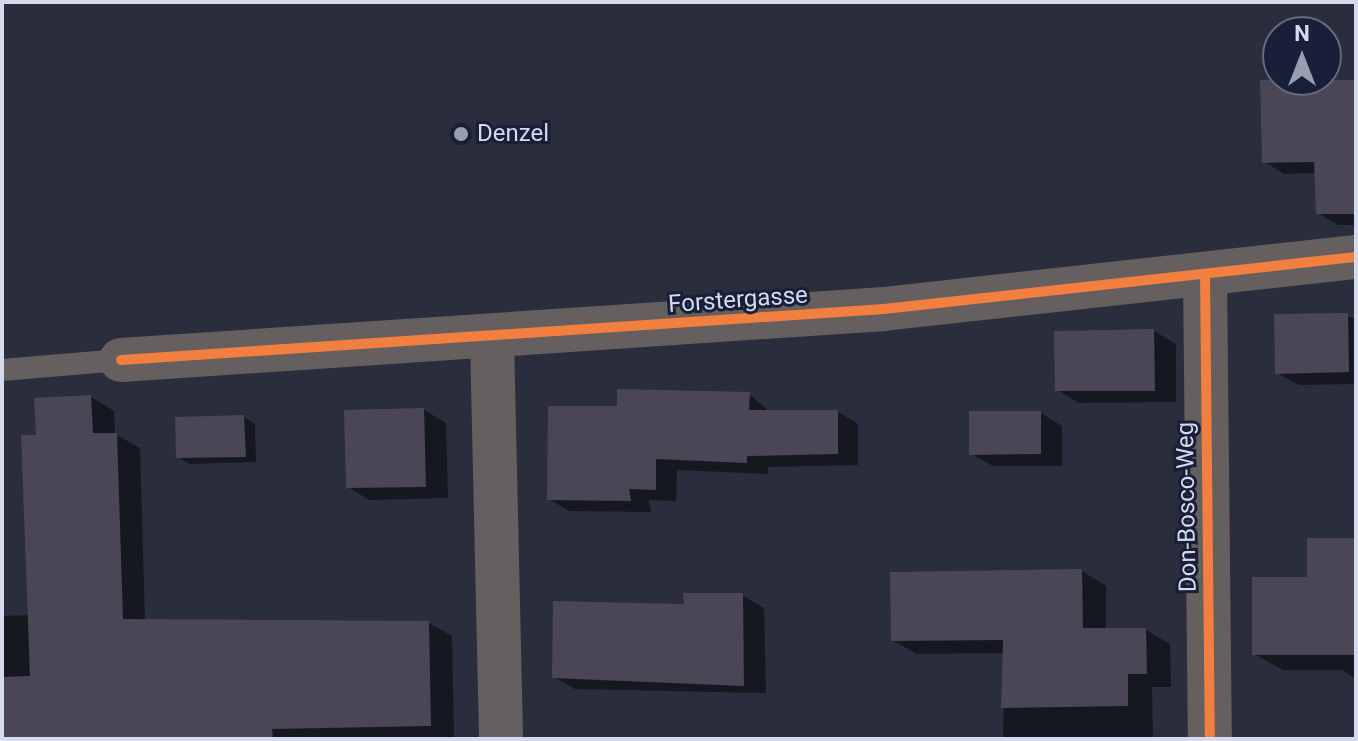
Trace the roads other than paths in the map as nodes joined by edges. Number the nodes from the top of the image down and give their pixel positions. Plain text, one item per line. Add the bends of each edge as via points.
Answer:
1 (1356, 257) edge
2 (1205, 275) junction
3 (492, 339) junction
4 (121, 360) joint
5 (2, 370) edge
6 (501, 739) edge
7 (1210, 739) edge

1 - 2 street, Forstergasse
2 - 3 street, Forstergasse
2 - 7 street, Don-Bosco-Weg
3 - 4 street, Forstergasse
3 - 6 street
4 - 5 lane, Forstergasse

